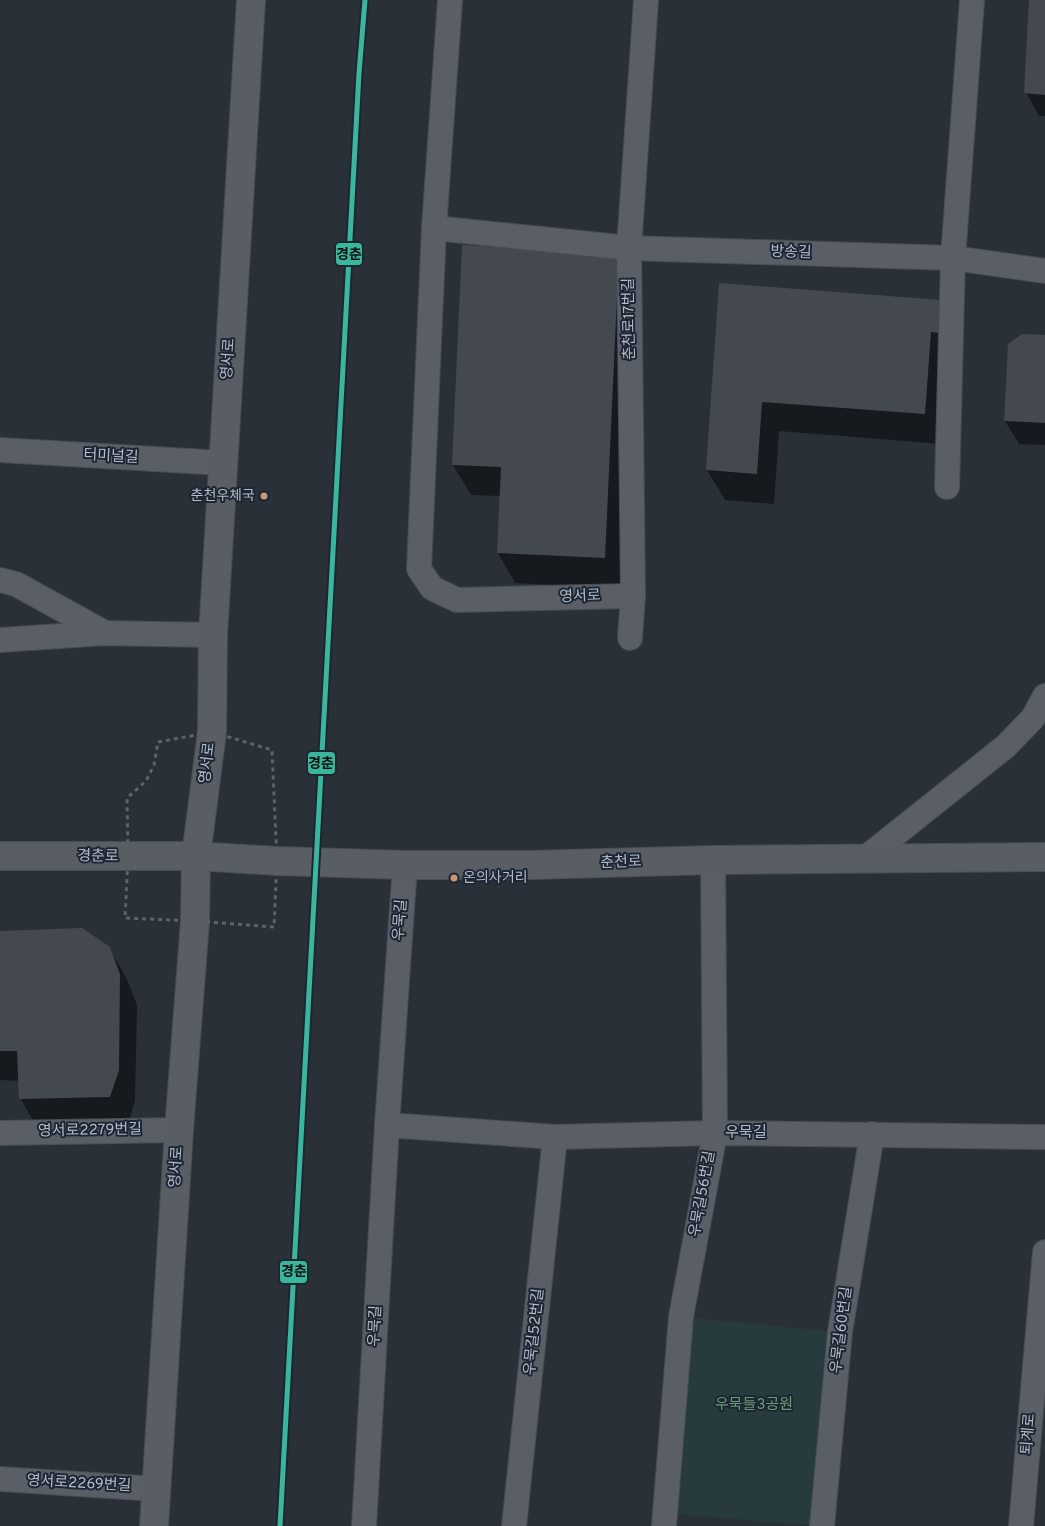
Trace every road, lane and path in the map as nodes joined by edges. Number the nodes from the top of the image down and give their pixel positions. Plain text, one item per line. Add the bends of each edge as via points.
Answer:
1 (251, 0) edge
2 (450, 0) edge
3 (646, 0) edge
4 (972, 0) edge
5 (434, 228) junction
6 (629, 248) junction
7 (953, 258) junction
8 (1045, 271) edge
9 (0, 450) edge
10 (222, 463) junction
11 (947, 487) dead end
12 (0, 580) edge
13 (633, 596) junction
14 (105, 633) junction
15 (213, 635) junction
16 (630, 638) dead end
17 (0, 640) edge
18 (1045, 696) edge
19 (0, 856) edge
20 (196, 856) junction
21 (1045, 858) edge
22 (713, 860) junction
23 (863, 860) junction
24 (404, 865) junction
25 (387, 1125) junction
26 (179, 1130) junction
27 (0, 1133) edge
28 (715, 1133) junction
29 (872, 1134) junction
30 (555, 1137) junction
31 (1045, 1137) edge
32 (1045, 1252) edge
33 (0, 1479) edge
34 (157, 1489) junction
35 (154, 1526) edge
36 (364, 1526) edge
37 (514, 1526) edge
38 (664, 1526) edge
39 (822, 1526) edge
40 (1021, 1526) edge

1 - 10 street, 영서로
2 - 5 street, 영서로
3 - 6 street, 춘천로17번길
4 - 7 street
5 - 6 street, 방송길
5 - 13 street, 영서로 via 419,569 432,588 457,600
6 - 7 street, 방송길
6 - 13 street, 춘천로17번길
7 - 8 street, 방송길
7 - 11 street
9 - 10 street, 터미널길
10 - 15 street, 영서로
12 - 14 street via 16,584
13 - 16 street, 춘천로17번길
14 - 15 street
14 - 17 street
15 - 20 street, 영서로 via 212,732
18 - 23 street via 1033,718 1006,746
19 - 20 street, 경춘로
20 - 24 street, 춘천로
20 - 26 street, 영서로 via 195,921
21 - 23 street, 춘천로
22 - 23 street, 춘천로
22 - 24 street, 춘천로
22 - 28 street, 우묵길56번길
24 - 25 street, 우묵길
25 - 30 street, 우묵길
25 - 36 street, 우묵길
26 - 27 street, 영서로2279번길
26 - 34 street, 영서로
28 - 29 street, 우묵길
28 - 30 street, 우묵길
28 - 38 street, 우묵길56번길 via 681,1317
29 - 31 street, 우묵길
29 - 39 street, 우묵길60번길 via 840,1332
30 - 37 street, 우묵길52번길
32 - 40 street, 퇴계로
33 - 34 street, 영서로2269번길
34 - 35 street, 영서로

